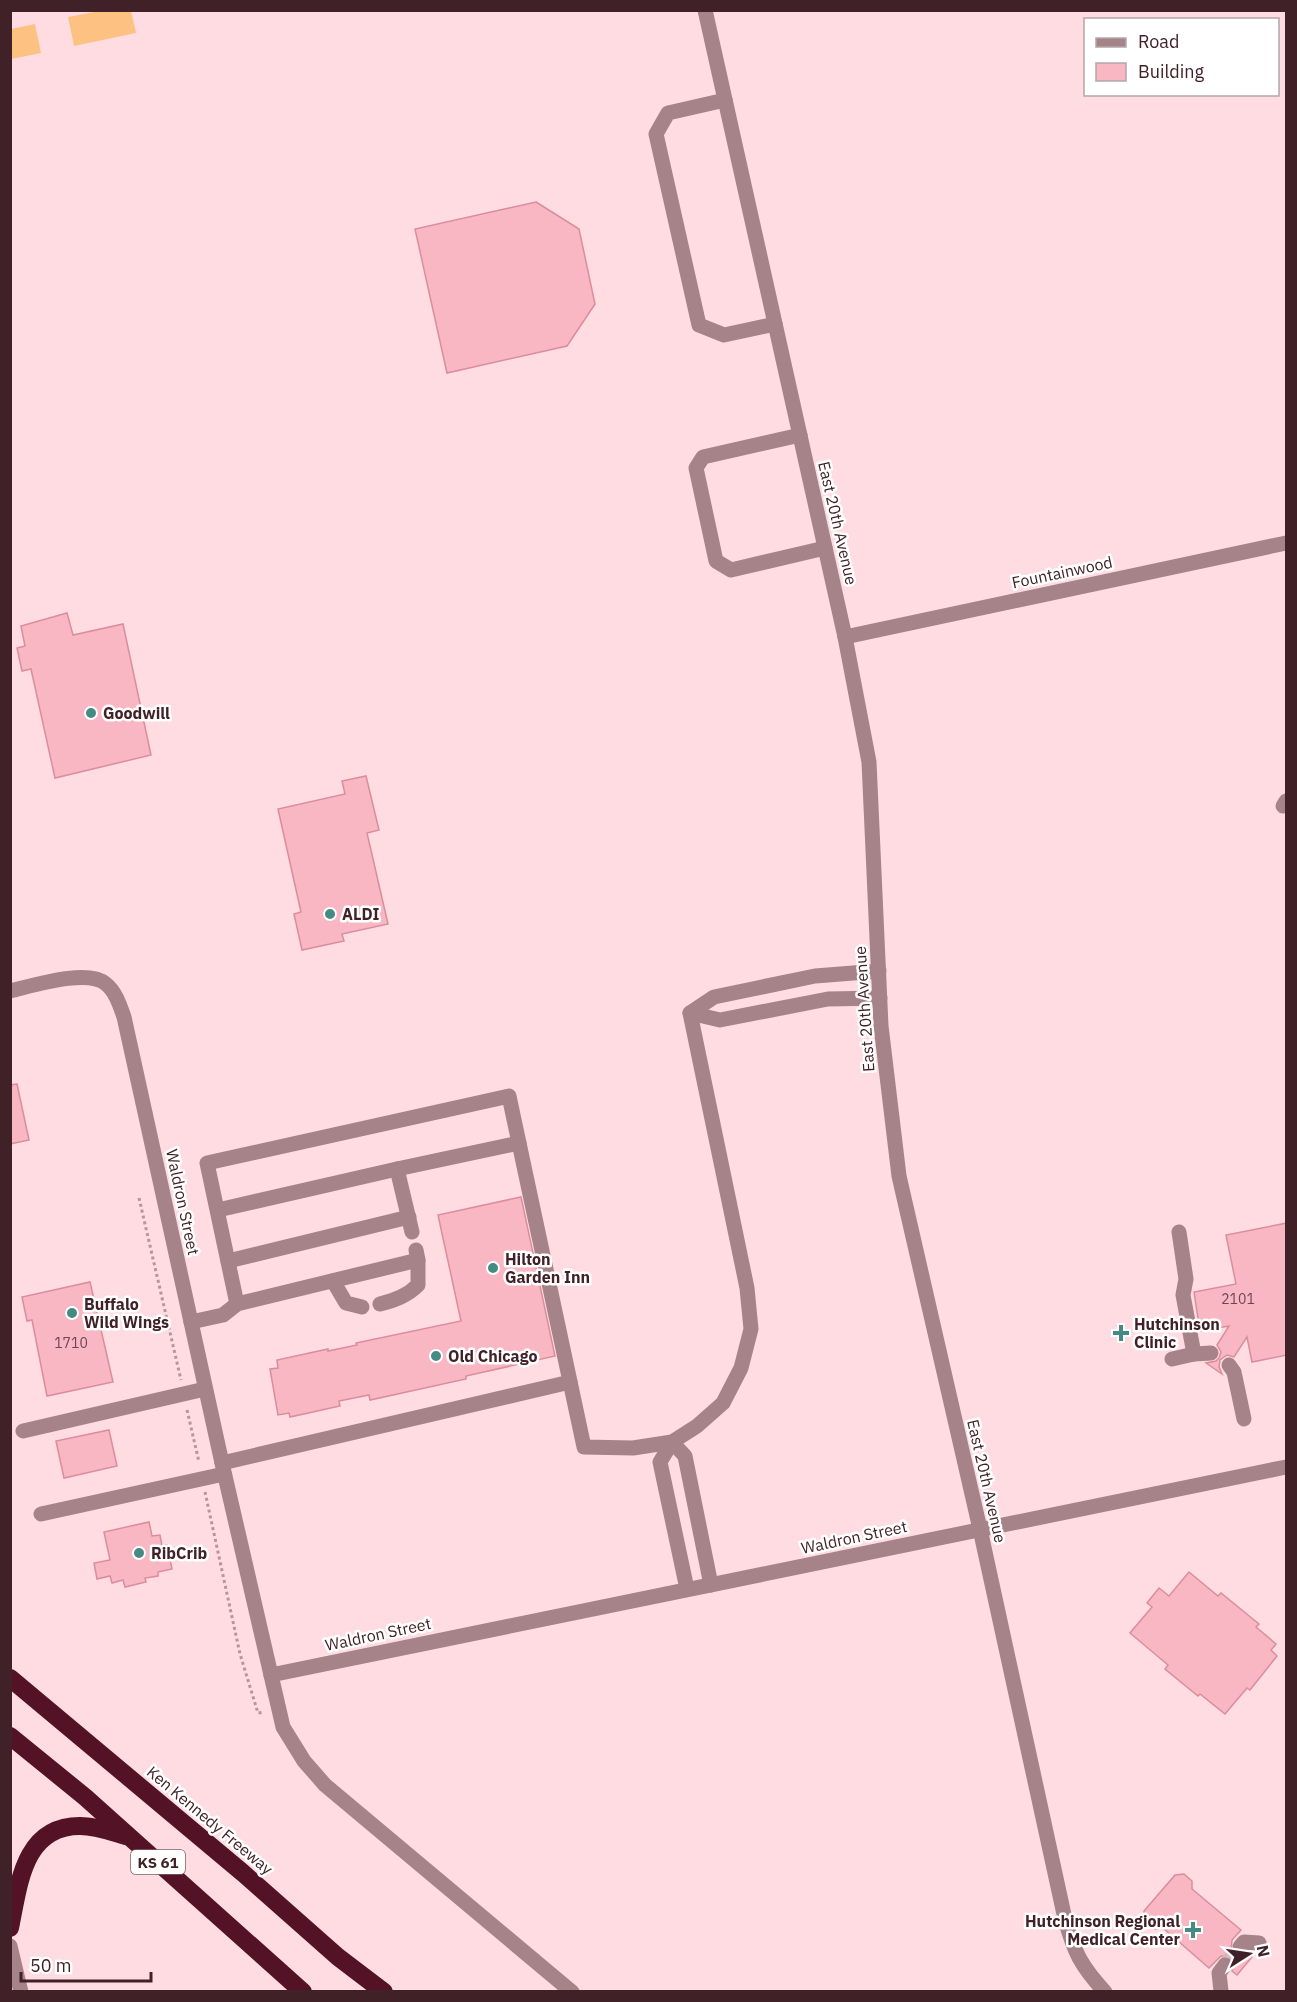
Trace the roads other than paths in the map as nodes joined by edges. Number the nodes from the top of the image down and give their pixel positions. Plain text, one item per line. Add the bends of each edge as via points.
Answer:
1 (705, 10) edge
2 (725, 100) junction
3 (775, 324) junction
4 (800, 435) junction
5 (1287, 543) edge
6 (825, 548) junction
7 (845, 637) junction
8 (879, 971) junction
9 (10, 991) edge
10 (880, 998) junction
11 (690, 1013) junction
12 (519, 1143) junction
13 (397, 1168) junction
14 (218, 1210) junction
15 (1179, 1232) dead end
16 (228, 1261) junction
17 (333, 1281) junction
18 (237, 1304) junction
19 (380, 1304) dead end
20 (362, 1307) dead end
21 (191, 1322) junction
22 (1194, 1353) junction
23 (1211, 1353) dead end
24 (1172, 1359) dead end
25 (1229, 1365) dead end
26 (570, 1382) junction
27 (206, 1389) junction
28 (1244, 1419) dead end
29 (23, 1431) dead end
30 (672, 1442) junction
31 (1287, 1467) edge
32 (223, 1468) junction
33 (41, 1514) dead end
34 (980, 1529) junction
35 (711, 1585) junction
36 (687, 1589) junction
37 (271, 1675) junction
38 (10, 1678) edge
39 (10, 1699) edge
40 (48, 1709) junction
41 (10, 1736) edge
42 (129, 1837) junction
43 (10, 1928) edge
44 (1259, 1943) dead end
45 (10, 1946) edge
46 (1240, 1947) tunnel mouth
47 (1225, 1965) tunnel mouth
48 (1221, 1991) edge
49 (21, 1992) edge
50 (303, 1992) edge
51 (384, 1992) edge
52 (572, 1992) edge
53 (1105, 1992) edge

1 - 2 street, East 20th Avenue
2 - 3 street, East 20th Avenue
2 - 3 street via 668,113 656,134 699,325 724,335
3 - 4 street, East 20th Avenue
4 - 6 street, East 20th Avenue
4 - 6 street via 703,457 696,468 716,561 731,570
5 - 7 street, Fountainwood
6 - 7 street, East 20th Avenue
7 - 8 street, East 20th Avenue via 869,762
8 - 10 street, East 20th Avenue
8 - 11 street via 815,976 714,997
9 - 21 street, Waldron Street via 49,981 85,979 106,983 118,1000
10 - 11 street via 828,999 720,1020
10 - 34 street, East 20th Avenue via 899,1176
11 - 30 street via 747,1288 751,1329 741,1368 723,1403
12 - 13 street
12 - 14 street via 509,1096 474,1103 207,1163
12 - 26 street
13 - 14 street
13 - 16 street via 410,1225
14 - 16 street
15 - 22 street via 1186,1279 1183,1295
16 - 18 street
17 - 18 street
17 - 19 street via 417,1255 418,1285 410,1293
17 - 20 street via 345,1303
18 - 21 street via 223,1315
21 - 27 street, Waldron Street
22 - 23 street
22 - 24 street
25 - 28 street
26 - 30 street via 584,1447 633,1448
26 - 32 street
27 - 29 street
27 - 32 street, Waldron Street
30 - 35 street via 685,1456
30 - 36 street via 660,1462
31 - 34 street, Waldron Street
32 - 33 street via 202,1479
32 - 37 street, Waldron Street
34 - 35 street, Waldron Street
34 - 53 street, East 20th Avenue via 1065,1919 1073,1948 1086,1972
35 - 36 street, Waldron Street
36 - 37 street, Waldron Street
37 - 52 street via 283,1727 325,1785
38 - 40 highway, Ken Kennedy Freeway / KS 61
39 - 40 highway
40 - 51 highway, Ken Kennedy Freeway / KS 61
41 - 42 highway, KS 61
42 - 43 highway via 82,1826 58,1829 39,1842 22,1869
42 - 50 highway, KS 61
44 - 46 street via 1244,1942
45 - 49 street
47 - 48 street via 1219,1972

